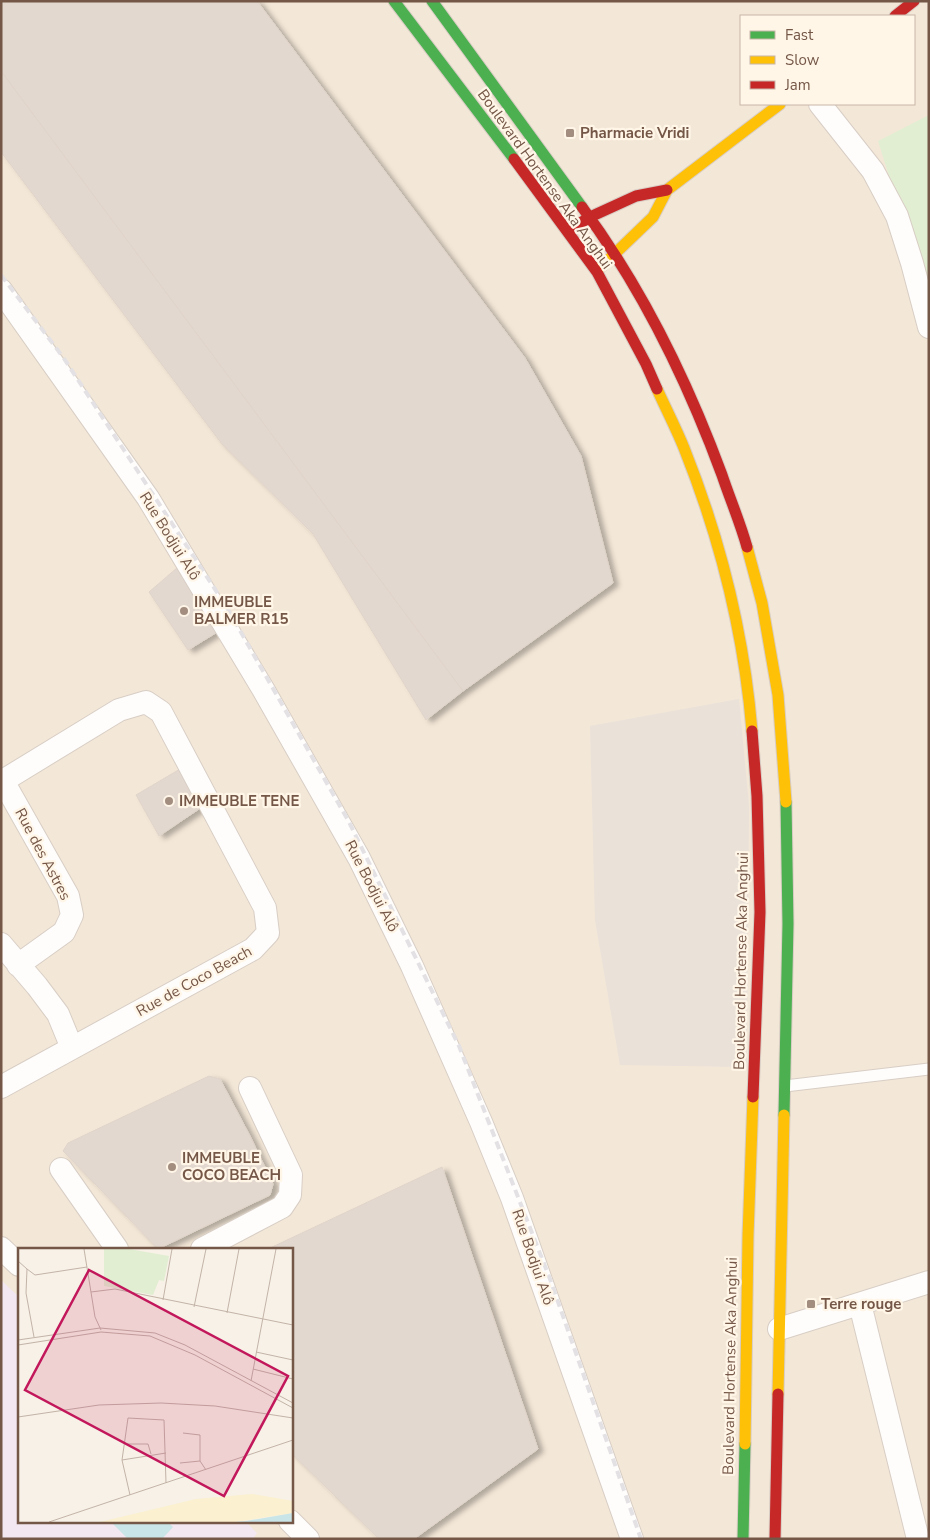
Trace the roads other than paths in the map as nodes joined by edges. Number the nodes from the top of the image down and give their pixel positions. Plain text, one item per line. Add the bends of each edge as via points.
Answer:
1 (394, 1) edge
2 (432, 1) edge
3 (914, 1) edge
4 (896, 15) edge
5 (779, 105) edge
6 (821, 105) edge
7 (667, 190) junction
8 (590, 217) junction
9 (568, 231) junction
10 (615, 255) junction
11 (596, 272) junction
12 (1, 290) edge
13 (929, 327) edge
14 (2, 781) edge
15 (1, 944) edge
16 (18, 965) junction
17 (72, 1048) junction
18 (929, 1070) edge
19 (785, 1086) junction
20 (1, 1087) edge
21 (250, 1088) dead end
22 (61, 1169) dead end
23 (1, 1248) edge
24 (116, 1248) edge
25 (204, 1248) edge
26 (18, 1264) edge
27 (929, 1282) edge
28 (860, 1304) junction
29 (780, 1329) junction
30 (291, 1522) edge
31 (308, 1539) edge
32 (632, 1539) edge
33 (743, 1539) edge
34 (775, 1539) edge
35 (918, 1539) edge

1 - 9 main road, Boulevard Hortense Aka Anghui
2 - 8 main road, Boulevard Hortense Aka Anghui
3 - 4 main road
5 - 7 main road
6 - 13 street via 873,171 897,216
7 - 8 main road via 636,196
7 - 10 main road via 653,217
8 - 9 main road
8 - 10 main road, Boulevard Hortense Aka Anghui
9 - 11 main road, Boulevard Hortense Aka Anghui
10 - 11 main road
10 - 19 main road, Boulevard Hortense Aka Anghui via 658,327 688,389 743,534 762,603 778,695 787,818
11 - 33 main road, Boulevard Hortense Aka Anghui via 646,364 684,448 726,577 748,696 757,796 760,912 748,1236
12 - 32 street, Rue Bodjui Alô via 148,498 264,689 359,858 412,966 512,1198
14 - 16 street, Rue des Astres via 68,896 72,915 64,932
14 - 17 street, Rue de Coco Beach via 119,710 146,702 161,712 265,908 268,933 253,949
15 - 16 street
16 - 17 street via 58,1014
17 - 20 street, Rue de Coco Beach
18 - 19 lane
19 - 29 main road, Boulevard Hortense Aka Anghui
21 - 25 street via 291,1175 290,1195 282,1207
22 - 24 street
23 - 26 street
27 - 28 street
28 - 29 street
28 - 35 street
29 - 34 main road, Boulevard Hortense Aka Anghui
30 - 31 street

